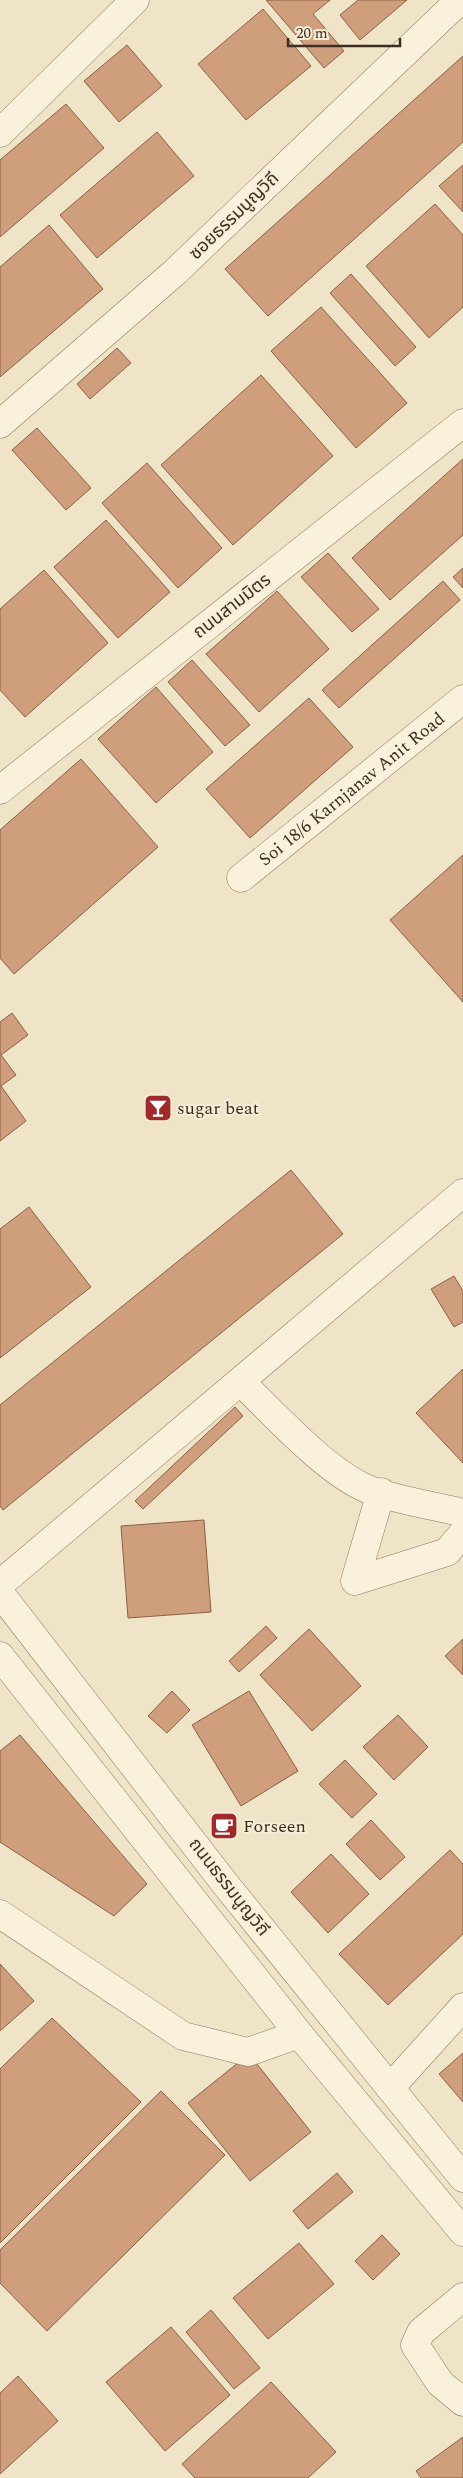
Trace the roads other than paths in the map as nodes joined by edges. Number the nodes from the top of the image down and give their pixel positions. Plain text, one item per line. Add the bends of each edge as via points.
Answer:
1 (136, 0) edge
2 (460, 0) edge
3 (0, 134) edge
4 (463, 423) edge
5 (0, 424) edge
6 (463, 699) edge
7 (0, 790) edge
8 (241, 878) dead end
9 (463, 1193) edge
10 (241, 1382) junction
11 (381, 1492) junction
12 (463, 1513) edge
13 (463, 1533) edge
14 (0, 1584) edge
15 (0, 1592) edge
16 (0, 1656) edge
17 (0, 1914) edge
18 (463, 2007) edge
19 (298, 2034) junction
20 (390, 2088) junction
21 (463, 2178) edge
22 (463, 2232) edge
23 (463, 2297) edge
24 (463, 2402) edge

1 - 3 street
2 - 5 street, ซอยธรรมนูญวิถี via 174,273
4 - 7 street, ถนนสามมิตร
6 - 8 street, Soi 18/6 Karnjanav Anit Road
9 - 10 street
10 - 11 street via 308,1448 344,1475 369,1490
10 - 14 street
11 - 12 street
11 - 13 street via 355,1581 447,1552
15 - 20 street, ถนนธรรมนูญวิถี via 226,1885
16 - 19 street, ถนนธรรมนูญวิถี
17 - 19 street via 183,2036 248,2052
18 - 20 street
19 - 22 street, ถนนธรรมนูญวิถี
20 - 21 street, ถนนธรรมนูญวิถี
23 - 24 street via 421,2332 415,2345 440,2382

